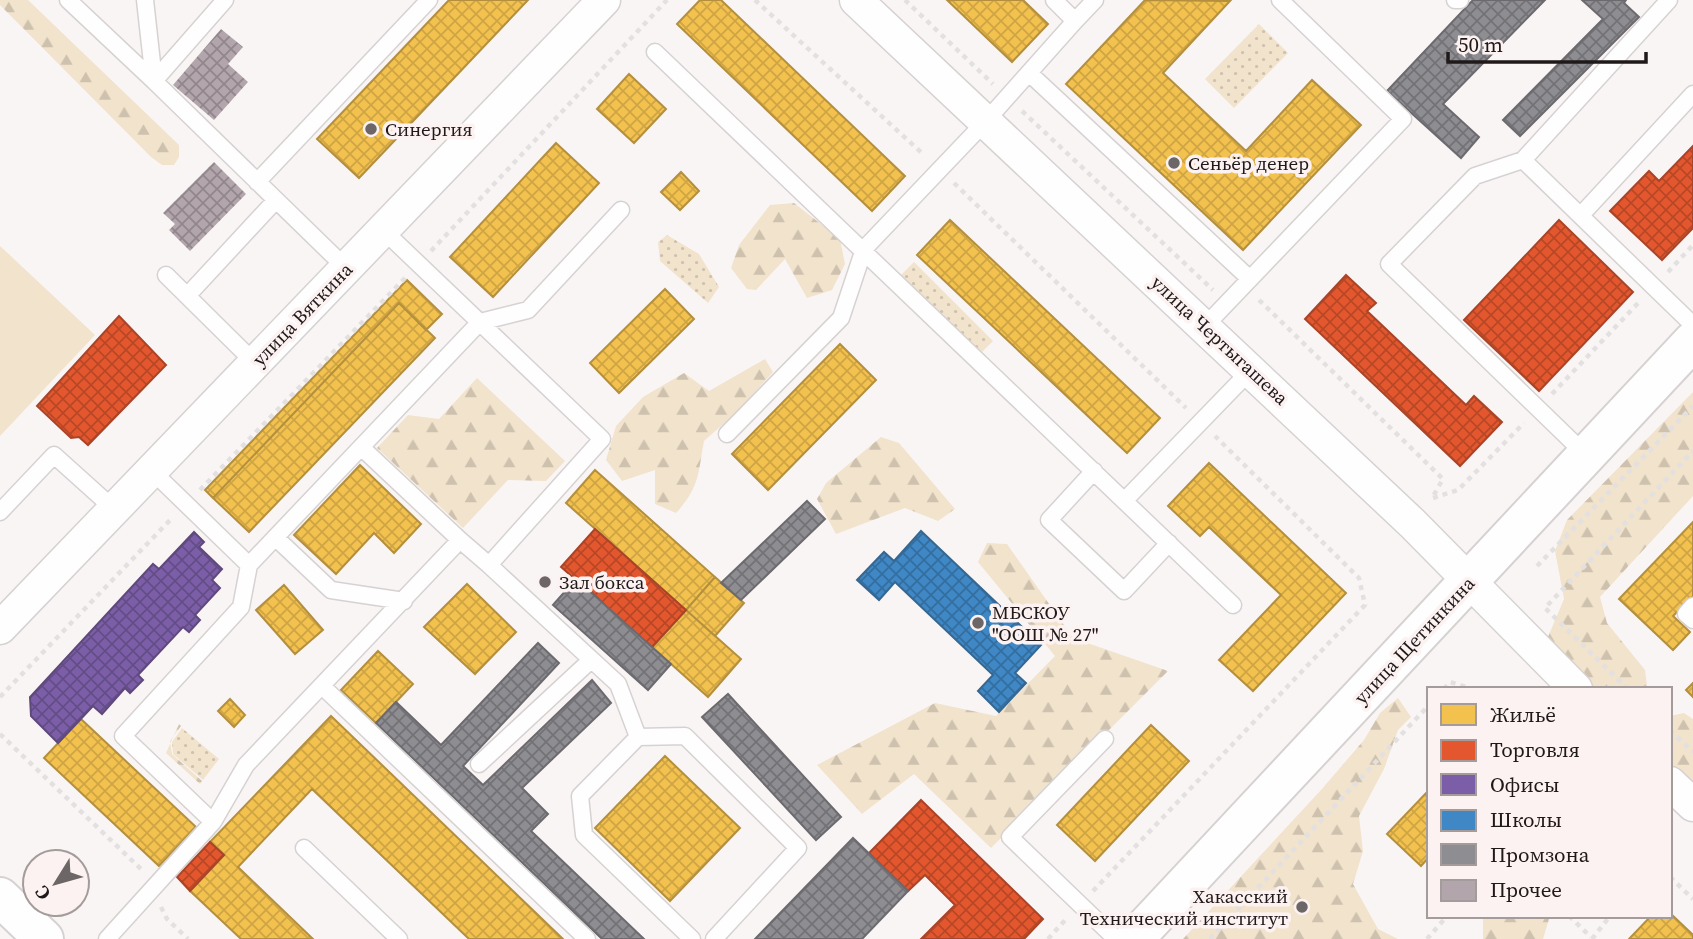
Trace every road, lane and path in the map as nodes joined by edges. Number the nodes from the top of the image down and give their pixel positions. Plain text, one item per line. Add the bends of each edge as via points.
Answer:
1 (68, 0) edge
2 (145, 0) edge
3 (225, 0) edge
4 (429, 0) edge
5 (604, 0) edge
6 (667, 0) edge
7 (754, 0) edge
8 (856, 0) edge
9 (905, 0) edge
10 (1054, 0) edge
11 (1094, 0) edge
12 (1280, 0) edge
13 (1670, 0) edge
14 (1075, 21) junction
15 (655, 52) dead end
16 (1029, 73) junction
17 (154, 81) junction
18 (1693, 94) edge
19 (1007, 97) junction
20 (986, 121) junction
21 (1523, 160) junction
22 (939, 169) junction
23 (257, 182) junction
24 (276, 200) junction
25 (621, 210) dead end
26 (1581, 215) junction
27 (383, 230) junction
28 (1693, 245) edge
29 (864, 249) junction
30 (419, 263) junction
31 (346, 268) junction
32 (166, 275) dead end
33 (1250, 279) junction
34 (1655, 285) junction
35 (187, 296) junction
36 (1227, 303) junction
37 (480, 323) junction
38 (1693, 325) edge
39 (1205, 326) junction
40 (1693, 341) edge
41 (255, 363) junction
42 (1251, 369) junction
43 (1693, 406) edge
44 (1538, 408) junction
45 (1201, 422) junction
46 (727, 434) dead end
47 (361, 447) junction
48 (1693, 451) edge
49 (1585, 454) junction
50 (151, 470) junction
51 (1094, 471) junction
52 (1125, 500) junction
53 (186, 504) junction
54 (114, 509) junction
55 (0, 512) edge
56 (276, 538) junction
57 (460, 540) junction
58 (1169, 543) junction
59 (249, 565) junction
60 (489, 565) junction
61 (1537, 566) dead end
62 (1469, 582) junction
63 (404, 601) junction
64 (1233, 605) dead end
65 (1693, 606) edge
66 (1693, 620) edge
67 (0, 628) edge
68 (591, 660) junction
69 (323, 687) junction
70 (1446, 687) edge
71 (1466, 687) edge
72 (1574, 687) edge
73 (1626, 687) edge
74 (0, 696) edge
75 (1427, 707) edge
76 (1672, 732) edge
77 (0, 734) edge
78 (638, 737) junction
79 (1105, 739) dead end
80 (1693, 752) edge
81 (479, 764) dead end
82 (1672, 785) edge
83 (1693, 805) edge
84 (213, 822) junction
85 (304, 848) dead end
86 (1672, 879) edge
87 (152, 890) junction
88 (1693, 899) edge
89 (1081, 904) junction
90 (4, 909) edge
91 (1445, 918) edge
92 (1571, 918) edge
93 (1608, 918) edge
94 (1592, 938) edge
95 (44, 939) edge
96 (107, 939) edge
97 (188, 939) edge
98 (400, 939) edge
99 (587, 939) edge
100 (692, 939) edge
101 (714, 939) edge
102 (1048, 939) edge
103 (1116, 939) edge
104 (1134, 939) edge
105 (1210, 939) edge
106 (1427, 939) edge

1 - 17 lane
2 - 17 lane
3 - 17 lane
4 - 23 lane
5 - 27 street, улица Вяткина
6 - 30 path
7 - 22 path
8 - 20 street, улица Чертыгашева
9 - 19 path
10 - 14 lane
11 - 14 lane
12 - 33 lane via 1403,119
13 - 21 lane
14 - 16 lane
15 - 29 lane
16 - 19 lane
16 - 33 lane
17 - 23 lane
18 - 26 lane
19 - 20 lane
19 - 36 path
20 - 22 lane
20 - 39 street, улица Чертыгашева
21 - 26 lane
21 - 44 lane via 1475,176 1389,264
22 - 29 lane
22 - 45 path
23 - 24 lane
24 - 31 lane
24 - 35 lane
25 - 37 lane via 528,310
26 - 34 lane
27 - 30 lane
27 - 31 street, улица Вяткина
28 - 34 path
29 - 46 lane via 841,318
29 - 51 lane
30 - 37 lane
30 - 53 path
31 - 41 street, улица Вяткина
32 - 35 lane
33 - 36 lane
34 - 38 lane
34 - 44 path
35 - 41 lane
36 - 39 lane
36 - 44 path via 1254,295 1443,479 1432,498 1458,490
37 - 47 lane
37 - 60 lane via 602,439
39 - 42 street, улица Чертыгашева
40 - 49 main road, улица Щетинкина
41 - 50 street, улица Вяткина
42 - 45 lane
42 - 62 street, улица Чертыгашева
43 - 61 path
44 - 49 lane
45 - 52 lane
45 - 89 path via 1359,578 1365,605
47 - 56 lane
47 - 57 lane
48 - 73 path via 1545,608
49 - 62 main road, улица Щетинкина
50 - 53 lane
50 - 54 street, улица Вяткина
51 - 52 lane
51 - 58 lane via 1049,520 1124,591
52 - 58 lane
53 - 59 lane
53 - 74 path
54 - 55 lane via 54,455
54 - 67 street, улица Вяткина
56 - 59 lane
56 - 63 lane via 331,590
57 - 60 lane
57 - 63 lane
58 - 64 lane
59 - 84 lane via 241,607 123,736
60 - 68 lane
62 - 72 street, улица Чертыгашева
62 - 104 main road, улица Щетинкина
63 - 69 lane
65 - 66 lane via 1686,614
68 - 78 lane via 618,684
68 - 81 lane
69 - 84 lane via 246,765
69 - 99 lane
70 - 71 path via 1450,682
75 - 105 path
76 - 80 path
77 - 87 path via 142,870
78 - 100 lane via 580,796 584,835
78 - 101 lane via 685,736 799,848
79 - 89 lane via 1010,837
82 - 83 street
84 - 87 lane
85 - 98 lane
86 - 88 path
87 - 96 lane
87 - 97 path via 167,919
89 - 102 path
89 - 103 lane
90 - 95 main road
91 - 106 path
92 - 94 path
93 - 94 path

